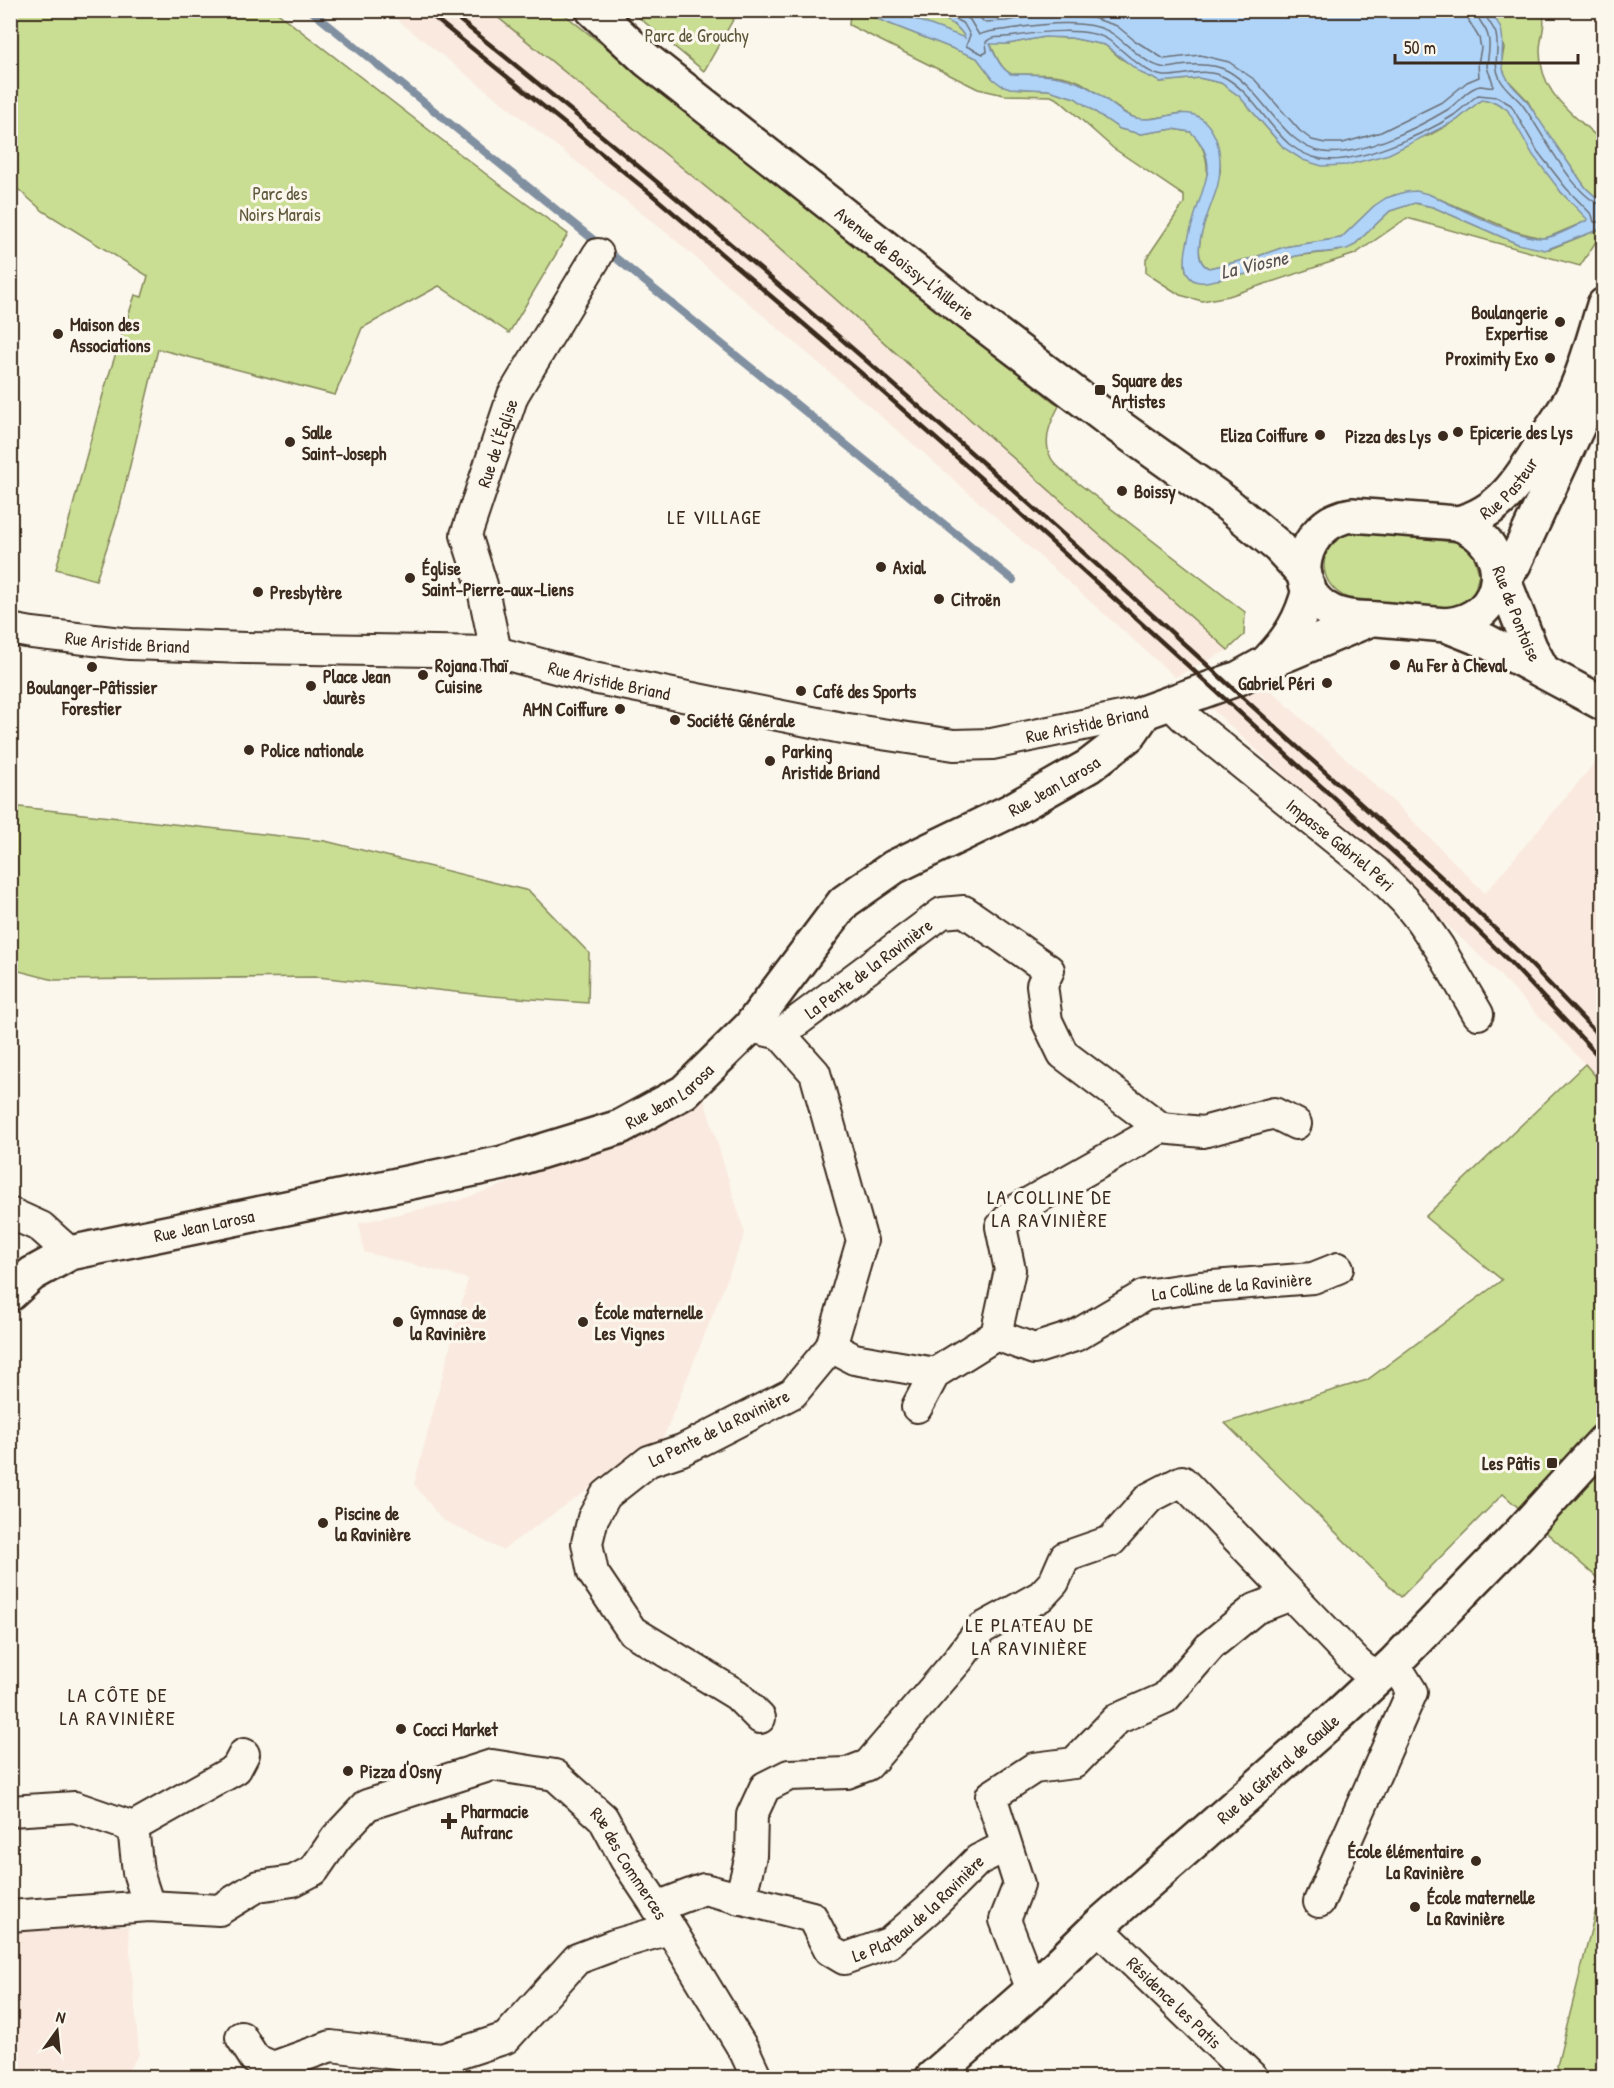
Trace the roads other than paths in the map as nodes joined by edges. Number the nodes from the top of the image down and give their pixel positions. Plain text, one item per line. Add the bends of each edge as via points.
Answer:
1 (593, 10) edge
2 (598, 254) dead end
3 (1604, 306) edge
4 (1604, 365) edge
5 (1226, 503) junction
6 (1338, 518) junction
7 (1457, 524) junction
8 (1497, 577) junction
9 (1307, 582) junction
10 (1371, 619) junction
11 (1446, 625) junction
12 (10, 629) edge
13 (496, 652) junction
14 (1266, 663) junction
15 (1543, 671) junction
16 (1604, 704) edge
17 (1158, 708) junction
18 (1478, 1014) dead end
19 (765, 1031) junction
20 (1296, 1124) dead end
21 (1161, 1128) junction
22 (10, 1213) edge
23 (70, 1253) junction
24 (1338, 1268) dead end
25 (10, 1294) edge
26 (996, 1335) junction
27 (831, 1347) junction
28 (935, 1373) junction
29 (917, 1407) dead end
30 (1604, 1441) edge
31 (1291, 1595) junction
32 (1385, 1671) junction
33 (760, 1718) dead end
34 (244, 1754) dead end
35 (10, 1811) edge
36 (133, 1827) junction
37 (1006, 1846) junction
38 (740, 1899) junction
39 (1319, 1902) dead end
40 (149, 1906) junction
41 (10, 1916) edge
42 (663, 1918) junction
43 (1097, 1927) junction
44 (1032, 1990) junction
45 (241, 2037) dead end
46 (419, 2067) edge
47 (757, 2078) edge
48 (932, 2078) edge
49 (1253, 2078) edge

1 - 5 main road, Avenue de Boissy-l'Aillerie via 647,60 962,308
2 - 13 street, Rue de l'Église via 513,396 466,535 482,585
3 - 7 main road, Rue Pasteur via 1576,388 1519,480 1496,505
4 - 8 main road, Rue Pasteur via 1514,564
5 - 6 main road, Avenue de Boissy-l'Aillerie via 1282,524
5 - 9 main road, Avenue de Boissy-l'Aillerie via 1279,547
6 - 7 main road via 1359,515
6 - 9 main road via 1320,529 1311,541 1306,554
7 - 8 main road via 1482,537
8 - 11 main road via 1485,608 1461,623
8 - 15 main road, Rue de Pontoise
9 - 10 main road via 1317,601 1335,613
9 - 14 main road, Rue Aristide Briand via 1305,606 1292,634
10 - 11 main road
10 - 14 main road, Rue Aristide Briand
11 - 15 main road, Rue de Pontoise
12 - 13 street, Rue Aristide Briand via 130,644
13 - 17 street, Rue Aristide Briand via 593,678 842,728 954,745 992,744
14 - 17 main road, Rue Aristide Briand via 1239,678
15 - 16 main road, Rue de Pontoise
17 - 18 street, Impasse Gabriel Péri via 1184,717 1376,873 1405,901 1439,946
17 - 19 main road, Rue Jean Larosa via 1089,766 1010,811 894,867 844,902
19 - 21 street, La Pente de la Ravinière via 942,913 964,911 1049,970 1042,985 1047,1021 1063,1054
19 - 23 main road, Rue Jean Larosa via 684,1092 620,1127 503,1163
19 - 27 street, La Pente de la Ravinière via 815,1073 862,1241
20 - 21 street via 1274,1113 1203,1132
21 - 26 street via 1016,1210 1002,1227 1010,1270
22 - 23 street via 41,1227
23 - 25 main road, Rue Jean Larosa via 32,1274
24 - 26 street, La Colline de la Ravinière via 1313,1278 1145,1295 1075,1336 1034,1349
26 - 28 street
27 - 28 street via 854,1359
27 - 33 street, La Pente de la Ravinière via 793,1393 682,1450 649,1461 606,1495 592,1518 587,1543 593,1573 632,1631 737,1695
28 - 29 street
30 - 32 main road, Rue du Général de Gaulle
31 - 32 street via 1357,1663
31 - 37 street, Le Plateau de la Ravinière via 1255,1609 1211,1645 1165,1698 1117,1719 1074,1763 1034,1768 991,1796
31 - 38 street via 1182,1481 1149,1498 1111,1541 1065,1557 1054,1582 1041,1596 981,1629 868,1765 847,1773 789,1775 765,1787 752,1815 751,1856
32 - 39 street via 1412,1692
32 - 43 main road, Rue du Général de Gaulle
34 - 36 street via 236,1769
35 - 36 street via 75,1807
36 - 40 street via 138,1872
37 - 38 street, Le Plateau de la Ravinière via 978,1860 889,1943 844,1959 829,1950 812,1917
37 - 44 street, Le Plateau de la Ravinière via 1019,1884 1005,1920
38 - 42 street, Le Plateau de la Ravinière via 704,1889
40 - 41 street, Rue des Commerces
40 - 42 street, Rue des Commerces via 219,1910 258,1886 293,1881 314,1870 336,1838 367,1805 492,1765 555,1775 603,1818
42 - 46 street, Le Plateau de la Ravinière via 614,1945 577,1959 506,2038
42 - 47 street, Rue des Commerces
43 - 44 main road, Rue du Général de Gaulle
43 - 49 street, Résidence les Patis
44 - 48 main road, Rue du Général de Gaulle
45 - 46 street, Le Plateau de la Ravinière via 255,2059 273,2067 331,2046

